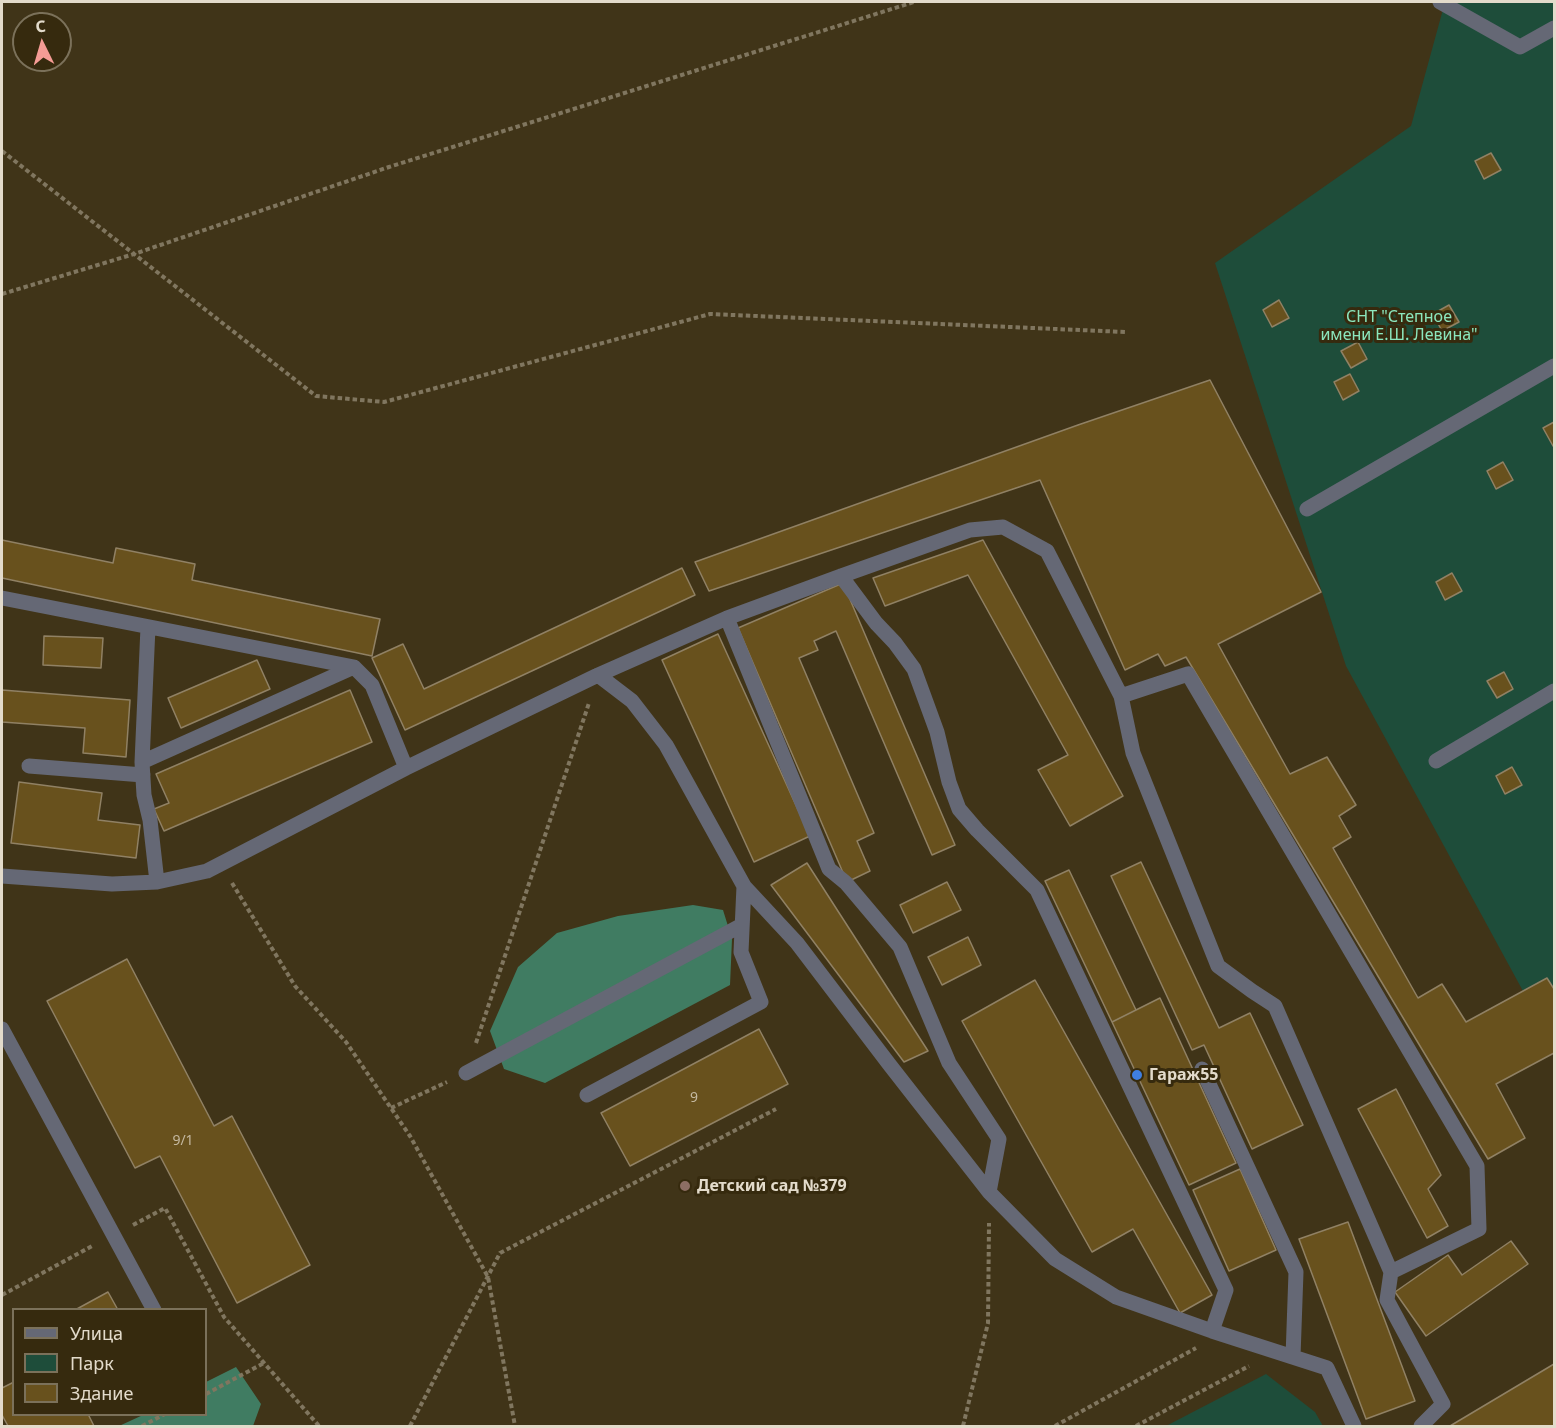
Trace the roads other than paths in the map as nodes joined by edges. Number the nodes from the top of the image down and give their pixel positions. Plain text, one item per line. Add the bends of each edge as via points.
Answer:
1 (1440, 2) edge
2 (1554, 28) edge
3 (1554, 366) edge
4 (1307, 509) dead end
5 (841, 576) junction
6 (2, 598) edge
7 (727, 618) junction
8 (148, 627) junction
9 (354, 667) junction
10 (598, 675) junction
11 (1554, 692) edge
12 (1121, 696) junction
13 (1436, 761) dead end
14 (29, 766) dead end
15 (406, 768) junction
16 (143, 769) junction
17 (2, 876) edge
18 (158, 882) junction
19 (744, 886) junction
20 (742, 925) junction
21 (2, 1029) edge
22 (1202, 1069) dead end
23 (466, 1073) road end
24 (587, 1095) dead end
25 (989, 1192) junction
26 (1391, 1272) junction
27 (153, 1308) edge
28 (1217, 1333) junction
29 (1293, 1357) junction
30 (1354, 1426) edge
31 (1420, 1426) edge

1 - 2 street via 1520,47
3 - 4 street
5 - 7 street
5 - 12 street via 970,530 1003,527 1047,551
5 - 28 street via 914,669 959,809 1036,890 1226,1290
6 - 8 street
7 - 10 street
7 - 25 street via 829,869 846,883 900,947 949,1063 999,1139
8 - 9 street
8 - 16 street
9 - 15 street via 372,685
9 - 16 street
10 - 15 street
10 - 19 street via 632,701 666,745
11 - 13 street
12 - 26 street via 1133,753 1218,966 1275,1006
12 - 26 street via 1188,674 1477,1166 1479,1229
14 - 16 street
15 - 18 street via 207,871
16 - 18 street
17 - 18 street via 112,884
19 - 20 street
19 - 25 street via 797,943
20 - 23 street
20 - 24 street via 741,952 761,1002
21 - 27 street
22 - 29 street via 1296,1272
25 - 28 street via 1055,1259 1116,1297
26 - 31 street via 1387,1300 1443,1404
28 - 29 street
29 - 30 street via 1327,1368

